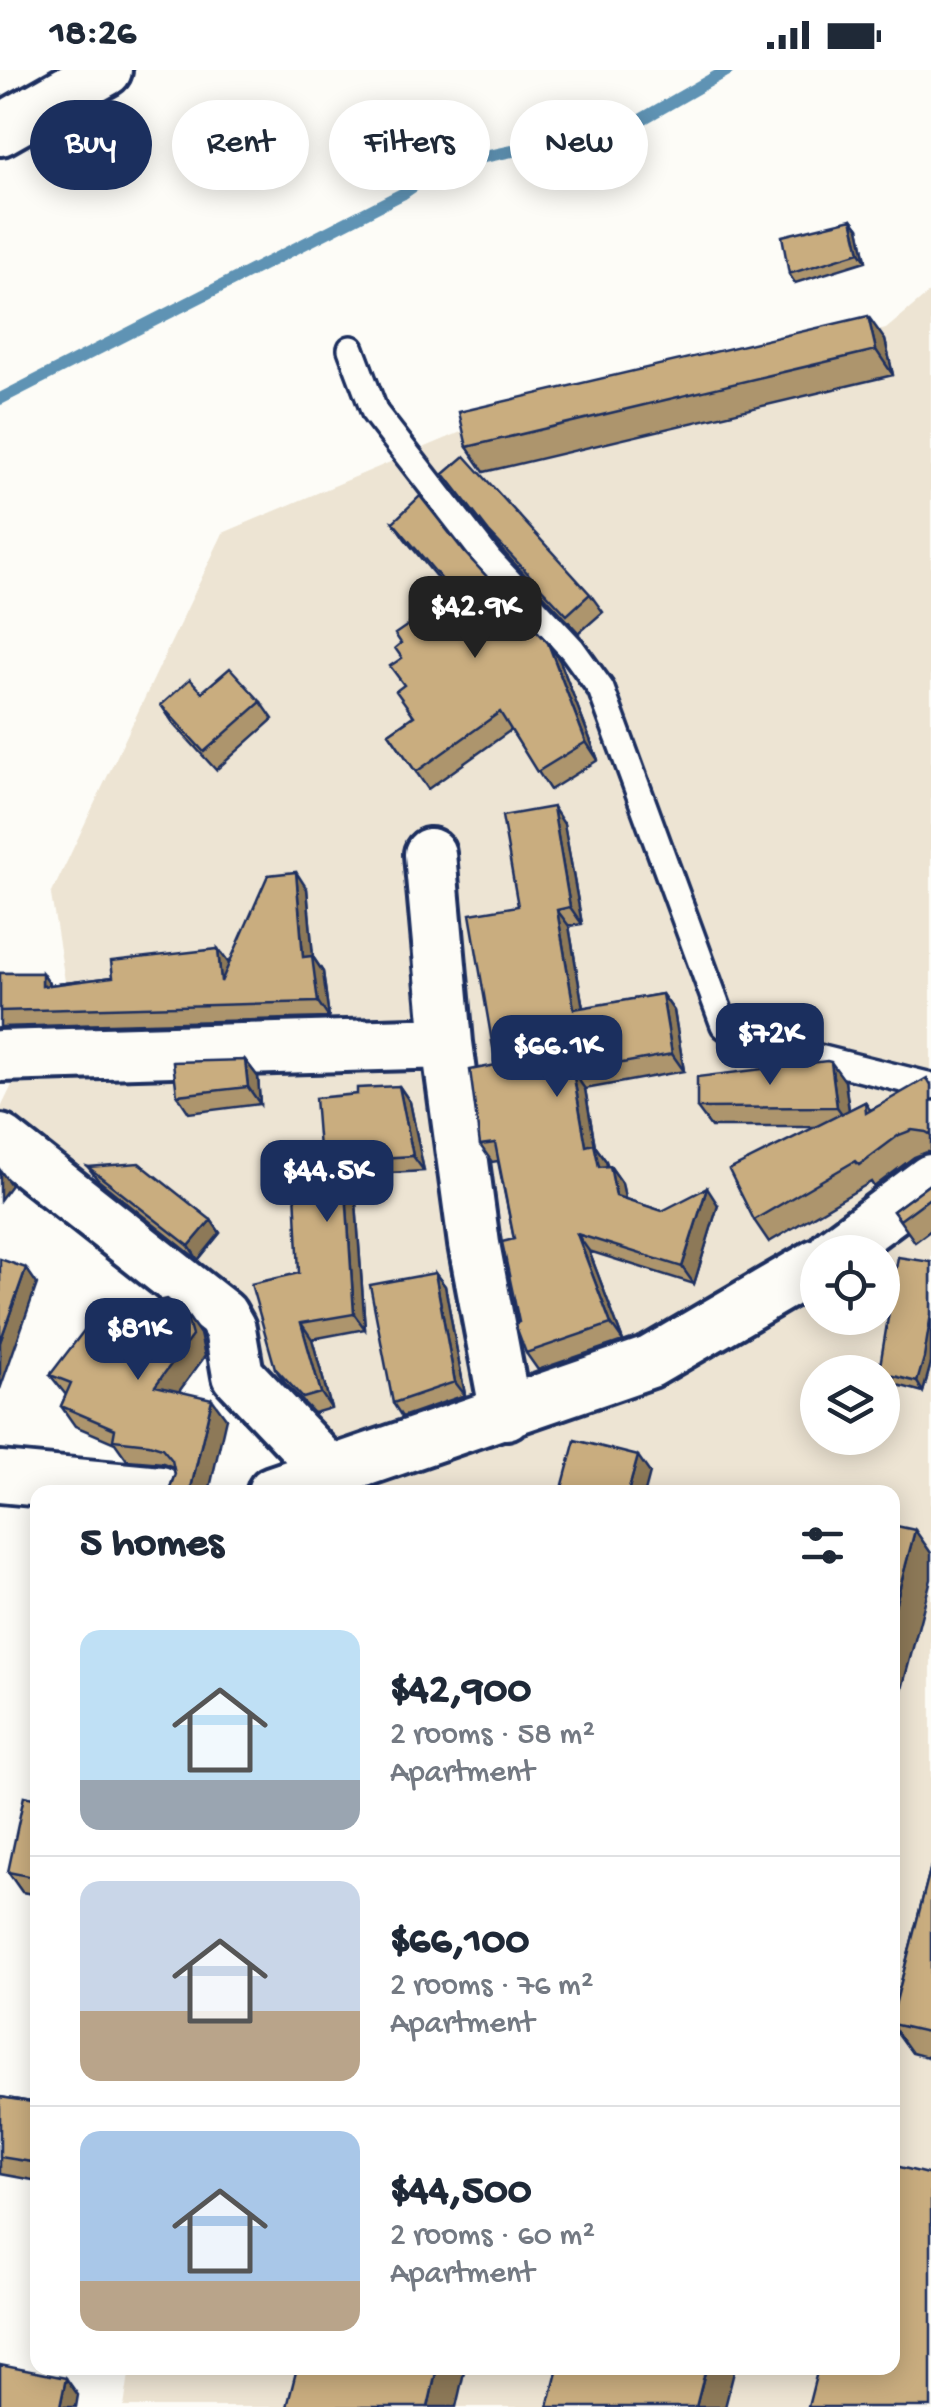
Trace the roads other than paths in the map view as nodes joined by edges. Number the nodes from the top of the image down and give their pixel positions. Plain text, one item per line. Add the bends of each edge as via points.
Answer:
1 (106, 70) edge
2 (0, 130) edge
3 (351, 348) dead end
4 (430, 854) dead end
5 (447, 1043) junction
6 (0, 1056) edge
7 (931, 1086) edge
8 (0, 1140) edge
9 (931, 1180) edge
10 (857, 1235) edge
11 (800, 1274) edge
12 (506, 1414) junction
13 (329, 1471) junction
14 (0, 1477) edge
15 (85, 1485) edge
16 (292, 1485) edge

1 - 2 street
3 - 7 lane via 375,414 601,688 724,1024 742,1039
4 - 5 street
5 - 6 street
5 - 12 street
8 - 13 street via 222,1315 238,1375
9 - 10 street
11 - 12 street via 650,1362
12 - 13 street
13 - 16 street
14 - 15 street

